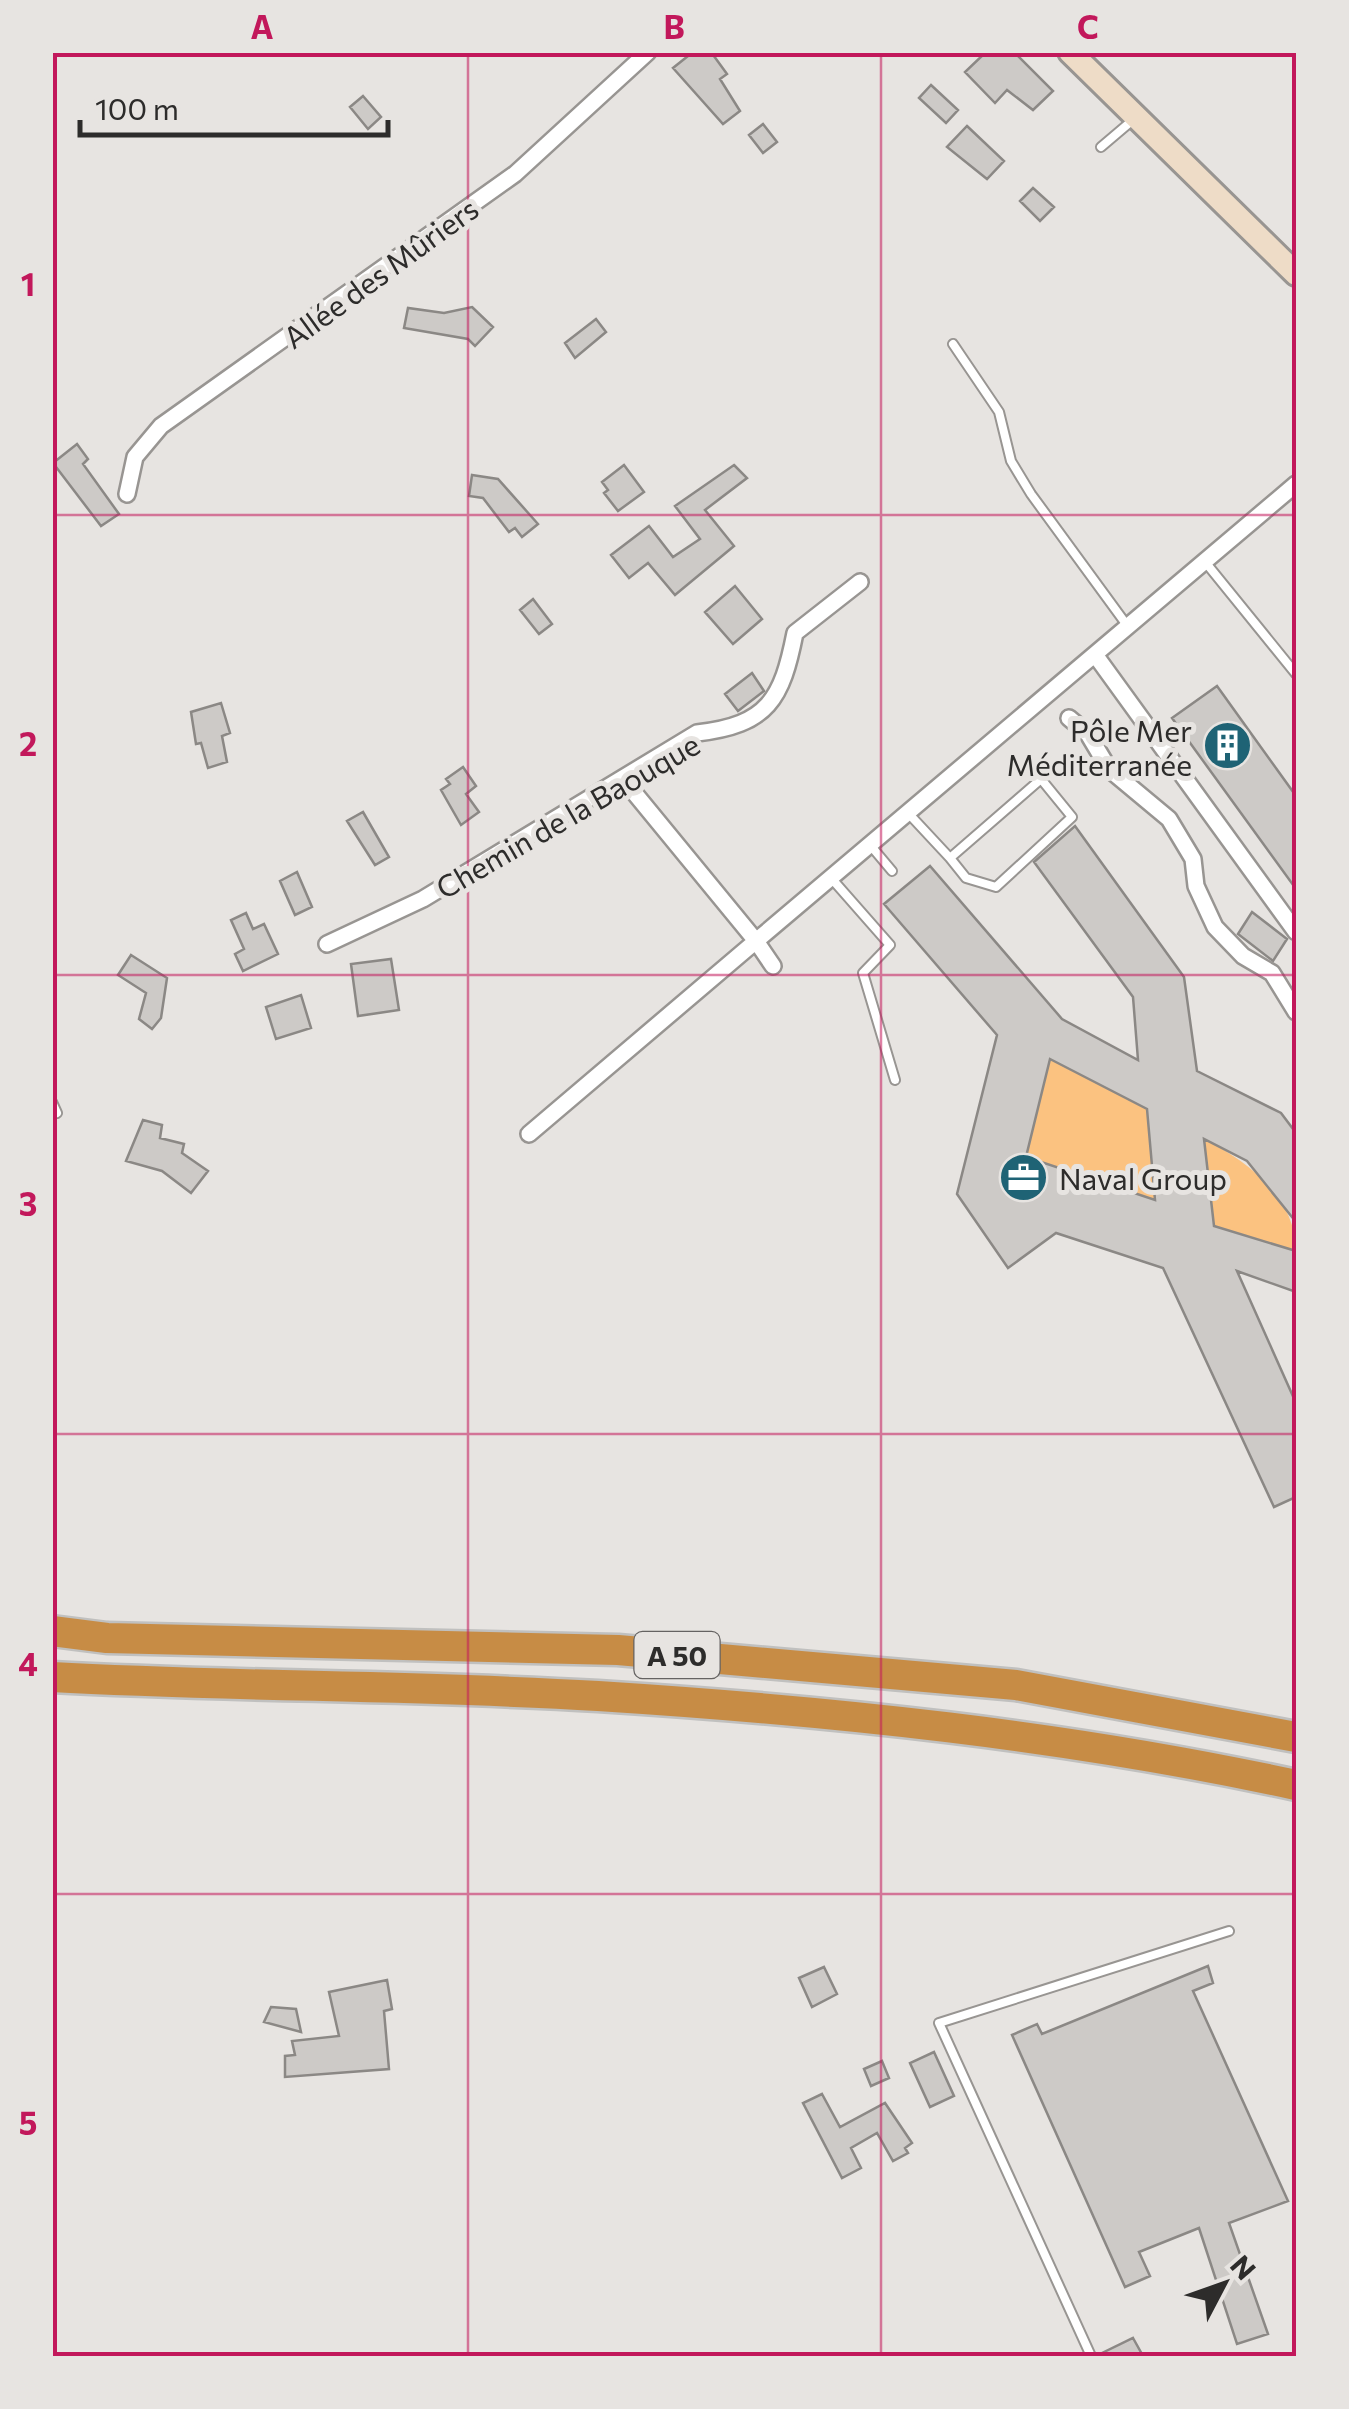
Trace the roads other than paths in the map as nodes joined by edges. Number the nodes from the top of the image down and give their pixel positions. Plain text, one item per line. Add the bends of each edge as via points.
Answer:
1 (648, 52) edge
2 (1070, 52) edge
3 (1134, 118) junction
4 (1101, 148) dead end
5 (1268, 246) junction
6 (1296, 274) edge
7 (1296, 294) edge
8 (953, 344) dead end
9 (1296, 484) edge
10 (127, 494) dead end
11 (1206, 562) junction
12 (860, 582) dead end
13 (1129, 628) junction
14 (1096, 656) junction
15 (1296, 674) edge
16 (1068, 718) dead end
17 (623, 779) junction
18 (909, 814) junction
19 (871, 846) junction
20 (950, 858) junction
21 (892, 872) dead end
22 (832, 879) junction
23 (1296, 929) edge
24 (756, 940) junction
25 (327, 944) dead end
26 (773, 966) dead end
27 (1296, 1012) edge
28 (895, 1080) dead end
29 (52, 1102) edge
30 (57, 1113) dead end
31 (530, 1134) dead end
32 (52, 1631) edge
33 (52, 1677) edge
34 (1296, 1737) edge
35 (1296, 1785) edge
36 (1229, 1930) dead end
37 (1091, 2356) edge

1 - 10 street, Allée des Mûriers via 515,174 161,426 135,456
2 - 3 main road
3 - 4 lane
3 - 5 main road
5 - 6 main road
5 - 7 main road
8 - 13 lane via 999,412 1011,460 1030,494
9 - 11 street
11 - 13 street
11 - 15 lane
12 - 17 street, Chemin de la Baouque via 795,632 786,680 768,708 734,729 697,733
13 - 14 street
14 - 18 street
14 - 23 street
16 - 27 street via 1088,734 1109,769 1169,819 1193,859 1196,886 1214,927 1272,973
17 - 24 street
17 - 25 street, Chemin de la Baouque via 423,899
18 - 19 street
18 - 20 lane
19 - 21 lane
19 - 22 street
20 - 20 lane via 966,878 996,886 1072,818 1041,779
22 - 24 street
22 - 28 lane via 890,945 863,972
24 - 26 street
24 - 31 street
29 - 30 lane
32 - 34 highway, A 50 via 107,1638 618,1650 1016,1685
33 - 35 highway, A 50 via 596,1696 1083,1742
36 - 37 lane via 939,2023

